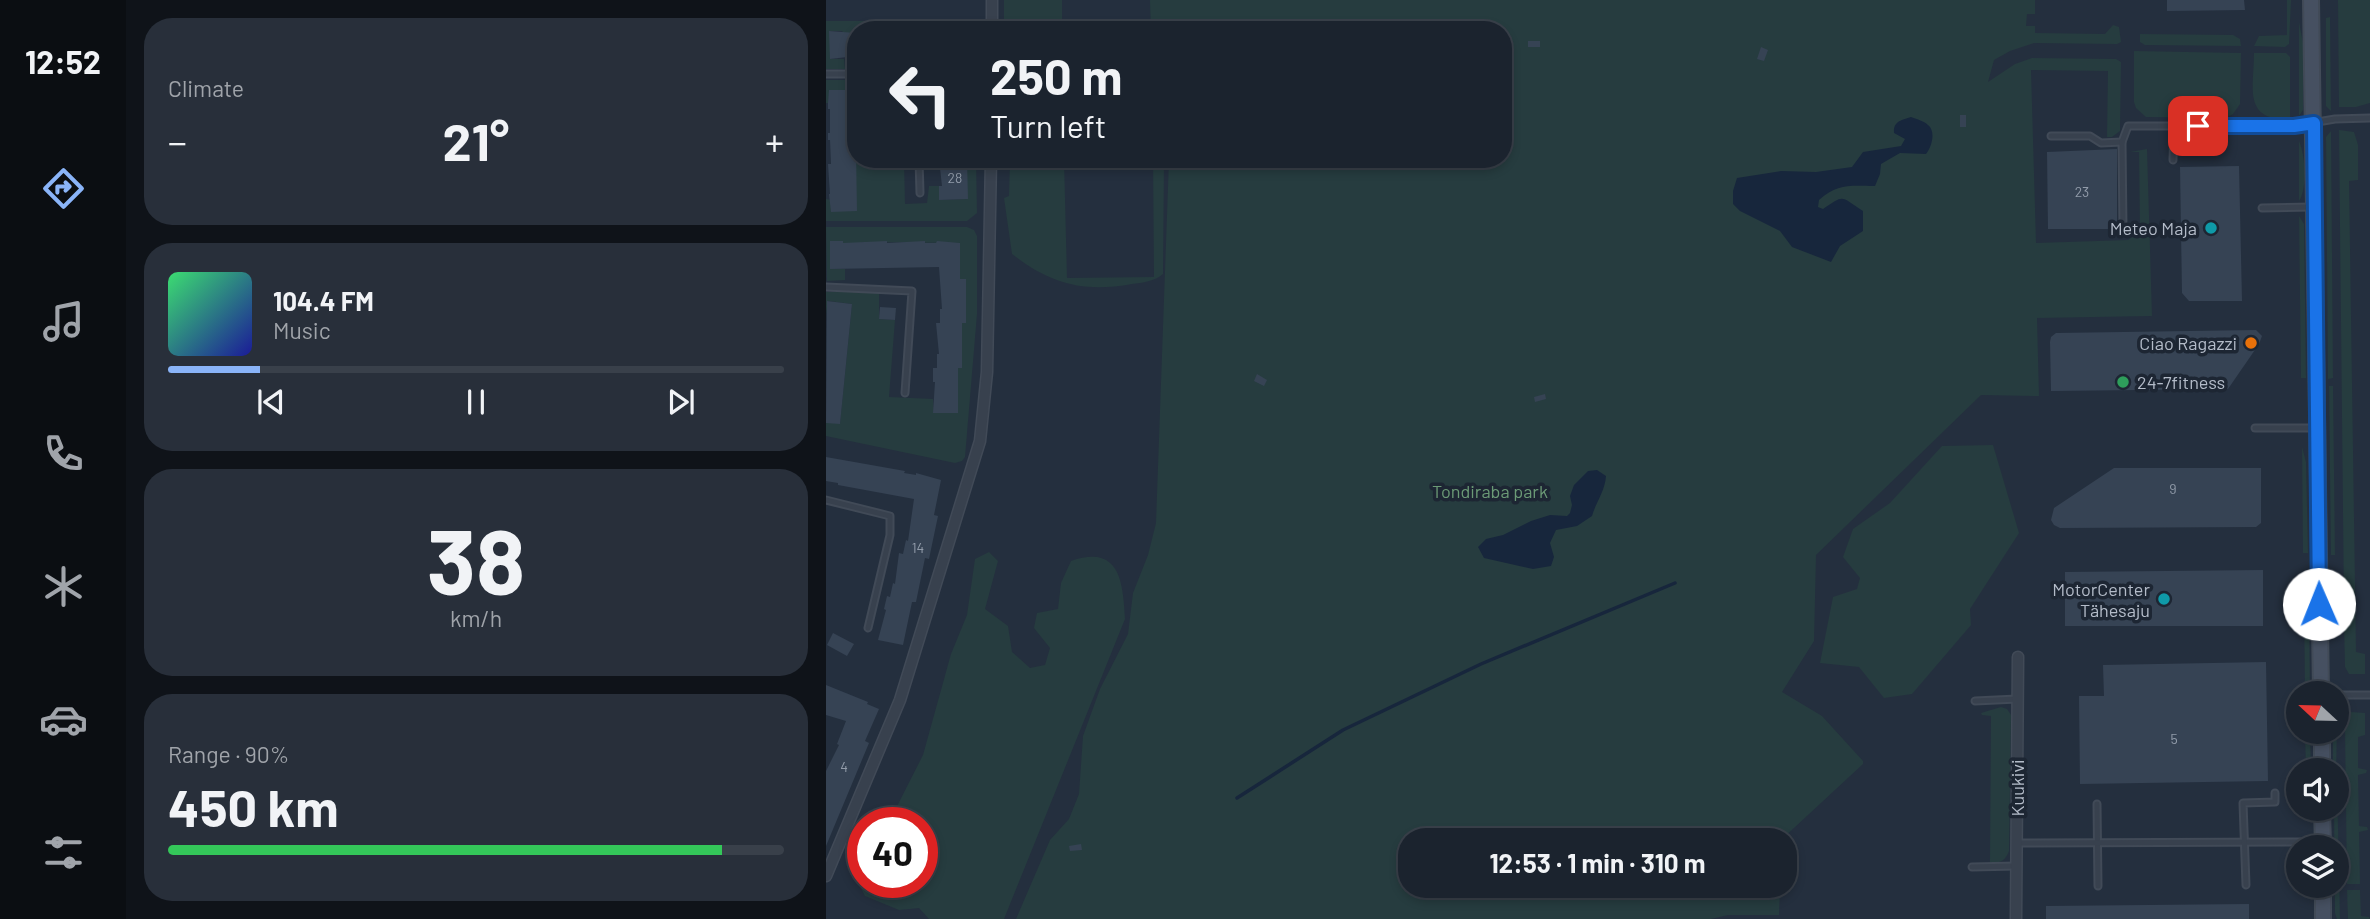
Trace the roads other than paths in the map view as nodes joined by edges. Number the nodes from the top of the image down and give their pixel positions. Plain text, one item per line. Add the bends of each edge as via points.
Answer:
1 (992, 0) edge
2 (2311, 0) edge
3 (992, 21) edge
4 (826, 74) edge
5 (847, 74) edge
6 (2370, 118) edge
7 (2314, 123) junction
8 (2174, 126) junction
9 (2051, 136) dead end
10 (2122, 142) junction
11 (2173, 160) dead end
12 (919, 168) edge
13 (991, 168) edge
14 (920, 193) dead end
15 (2314, 206) junction
16 (2262, 208) dead end
17 (2123, 229) dead end
18 (826, 287) edge
19 (905, 393) dead end
20 (2255, 428) dead end
21 (2317, 428) junction
22 (826, 500) edge
23 (868, 628) dead end
24 (2018, 657) dead end
25 (2321, 681) edge
26 (2349, 695) edge
27 (2370, 695) edge
28 (2017, 699) junction
29 (1975, 701) dead end
30 (2275, 793) dead end
31 (2097, 804) dead end
32 (2017, 843) junction
33 (2098, 843) junction
34 (2244, 843) junction
35 (2286, 844) edge
36 (2016, 866) junction
37 (1972, 867) dead end
38 (826, 876) edge
39 (2246, 885) dead end
40 (2098, 886) dead end
41 (2323, 898) edge
42 (2015, 919) edge
43 (2323, 919) edge

1 - 3 street
2 - 7 street
4 - 5 lane
6 - 7 lane
7 - 8 lane
7 - 15 street
8 - 10 lane via 2128,126
8 - 11 lane
9 - 10 lane
10 - 17 lane
12 - 14 lane
13 - 38 street via 988,372 980,441 900,701
15 - 16 lane
15 - 21 street
18 - 19 lane via 912,291
20 - 21 lane
21 - 25 street
22 - 23 lane via 890,516 890,535
24 - 28 street, Kuukivi
26 - 27 lane
28 - 29 lane
28 - 32 street, Kuukivi
30 - 34 lane via 2275,802 2244,803
31 - 33 lane
32 - 33 lane
32 - 36 street, Kuukivi
33 - 34 lane
33 - 40 lane
34 - 35 lane
34 - 39 lane
36 - 37 lane
36 - 42 street, Kuukivi
41 - 43 street

